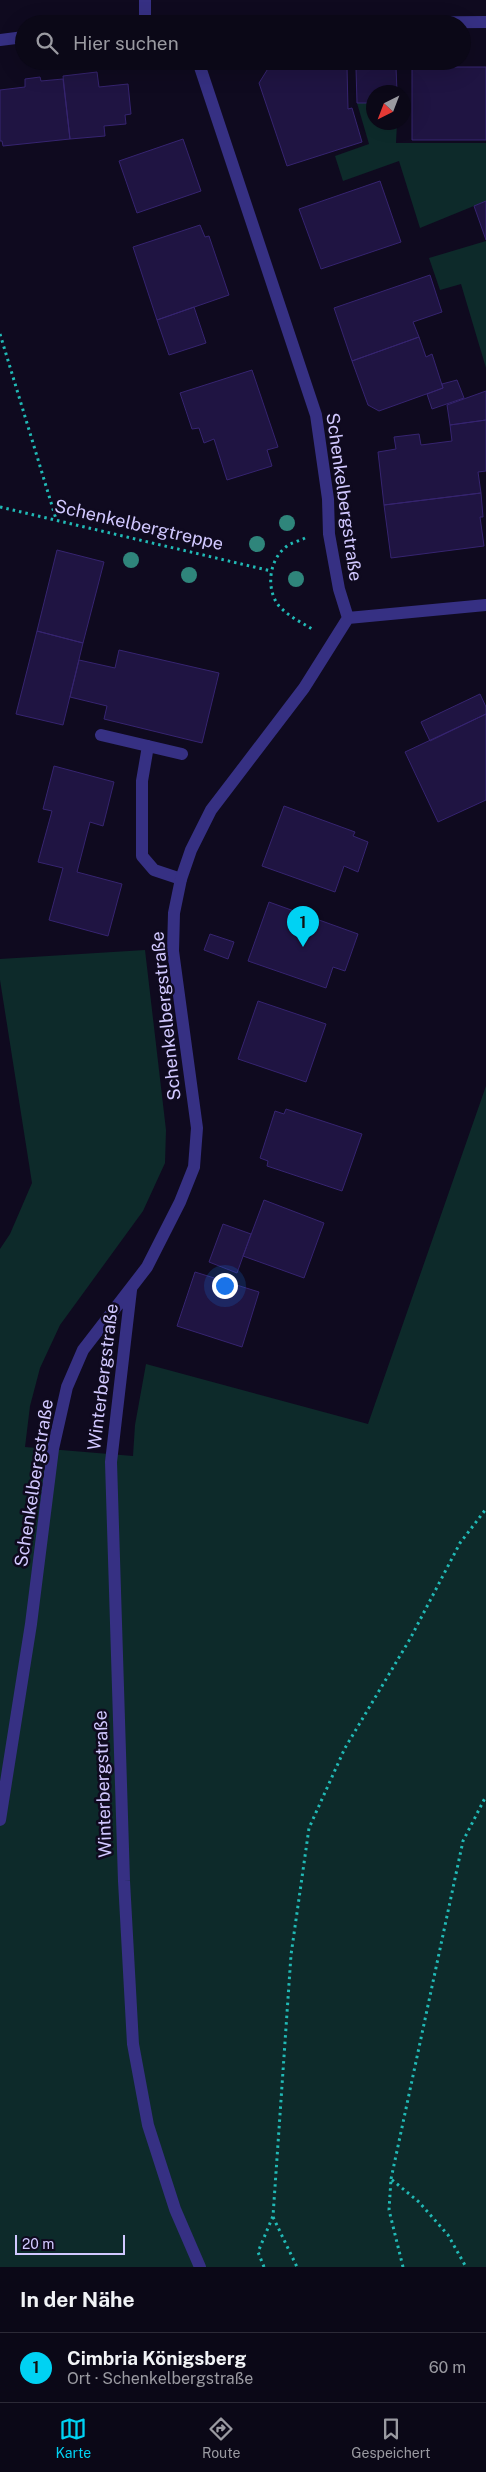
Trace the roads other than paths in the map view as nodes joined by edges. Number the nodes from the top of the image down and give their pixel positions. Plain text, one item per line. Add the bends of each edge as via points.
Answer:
1 (145, 0) edge
2 (145, 15) edge
3 (471, 22) edge
4 (486, 22) edge
5 (15, 38) edge
6 (0, 40) edge
7 (201, 70) edge
8 (486, 605) edge
9 (348, 618) junction
10 (102, 735) dead end
11 (148, 746) junction
12 (182, 754) dead end
13 (181, 879) junction
14 (131, 1290) junction
15 (0, 1820) edge
16 (200, 2267) edge

1 - 2 street
3 - 4 street
5 - 6 street
7 - 9 street, Schenkelbergstraße via 316,415 330,534 339,589
8 - 9 street
9 - 13 street, Schenkelbergstraße via 304,688 211,810
10 - 11 street
11 - 12 street
11 - 13 street via 142,781 142,856 154,870
13 - 14 street, Schenkelbergstraße via 174,913 173,951 196,1128 194,1167 161,1240
14 - 15 street, Schenkelbergstraße via 83,1350 67,1387 54,1449
14 - 16 street, Winterbergstraße via 111,1462 133,2044 148,2125 174,2209

